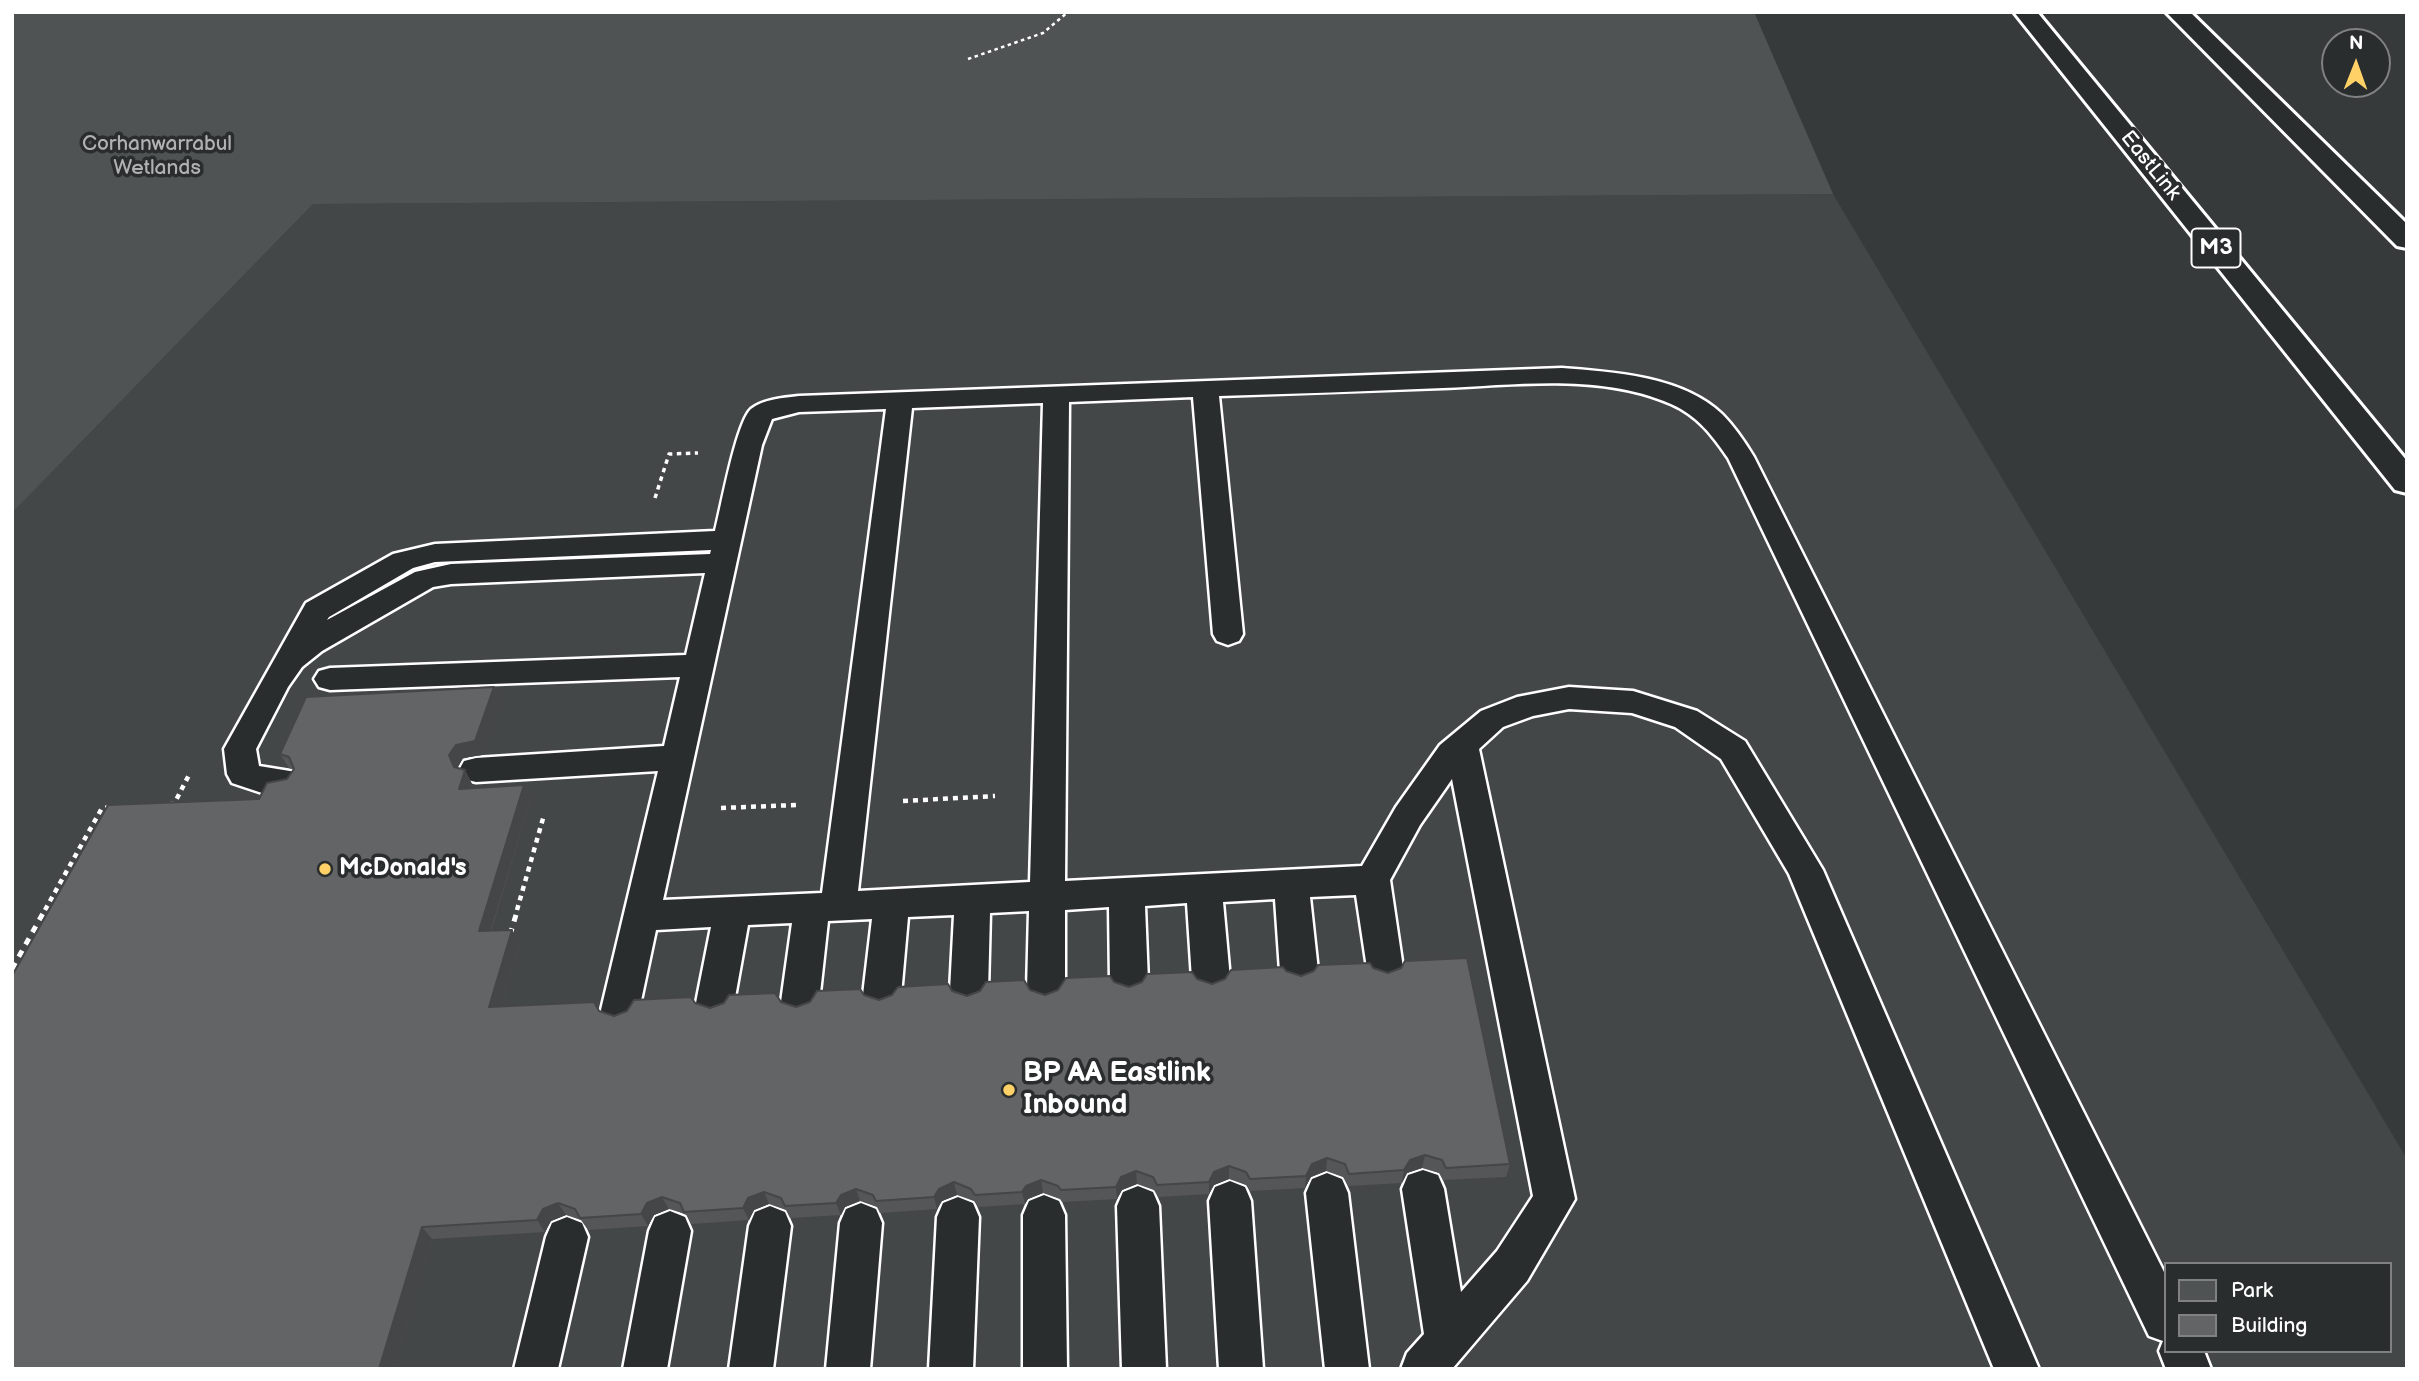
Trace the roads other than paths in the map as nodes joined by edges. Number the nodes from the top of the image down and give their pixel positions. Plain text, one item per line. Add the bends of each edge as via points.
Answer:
1 (2025, 12) edge
2 (2177, 12) edge
3 (2407, 240) edge
4 (1205, 389) junction
5 (1055, 396) junction
6 (900, 402) junction
7 (2407, 483) edge
8 (725, 551) junction
9 (1228, 634) dead end
10 (699, 664) junction
11 (330, 679) dead end
12 (1462, 745) junction
13 (677, 758) junction
14 (476, 770) dead end
15 (284, 781) edge
16 (1372, 880) junction
17 (1291, 884) junction
18 (1204, 889) junction
19 (1127, 894) junction
20 (1046, 897) junction
21 (972, 901) junction
22 (891, 905) junction
23 (825, 908) junction
24 (732, 913) junction
25 (642, 916) junction
26 (1385, 968) dead end
27 (1299, 971) dead end
28 (1211, 979) dead end
29 (1129, 982) dead end
30 (1046, 990) dead end
31 (969, 991) dead end
32 (882, 995) dead end
33 (800, 1002) edge
34 (715, 1003) edge
35 (620, 1010) edge
36 (1423, 1189) dead end
37 (1327, 1193) dead end
38 (1230, 1201) dead end
39 (1138, 1206) dead end
40 (1044, 1215) dead end
41 (958, 1217) dead end
42 (861, 1223) dead end
43 (770, 1226) dead end
44 (670, 1231) dead end
45 (567, 1237) dead end
46 (2164, 1318) edge
47 (2182, 1353) edge
48 (1435, 1355) edge
49 (536, 1369) edge
50 (645, 1369) edge
51 (751, 1369) edge
52 (848, 1369) edge
53 (951, 1369) edge
54 (1045, 1369) edge
55 (1144, 1369) edge
56 (1241, 1369) edge
57 (1347, 1369) edge
58 (2017, 1369) edge
59 (2189, 1369) edge

1 - 7 highway, EastLink / M3
2 - 3 highway
4 - 5 lane
4 - 9 lane
4 - 46 lane via 1562,376 1610,379 1673,396 1710,417 1741,457
5 - 6 lane
5 - 20 lane
6 - 8 lane via 780,406 761,414
6 - 23 lane
8 - 10 lane
8 - 15 lane via 425,579 312,643 291,660 275,682 240,749 244,774 268,782
10 - 11 lane
10 - 13 lane
12 - 16 lane via 1408,816
12 - 48 lane via 1555,1199 1512,1266
12 - 58 lane via 1492,719 1528,705 1569,698 1633,702 1686,719 1733,750 1805,870
13 - 14 lane
13 - 25 lane
16 - 17 lane
16 - 26 lane
17 - 18 lane
17 - 27 lane
18 - 19 lane
18 - 28 lane
19 - 20 lane
19 - 29 lane
20 - 21 lane
20 - 30 lane
21 - 22 lane
21 - 31 lane
22 - 23 lane
22 - 32 lane
23 - 24 lane
23 - 33 lane
24 - 25 lane
24 - 34 lane
25 - 35 lane
36 - 48 lane
37 - 57 lane
38 - 56 lane
39 - 55 lane
40 - 54 lane
41 - 53 lane
42 - 52 lane
43 - 51 lane
44 - 50 lane
45 - 49 lane
47 - 59 lane

